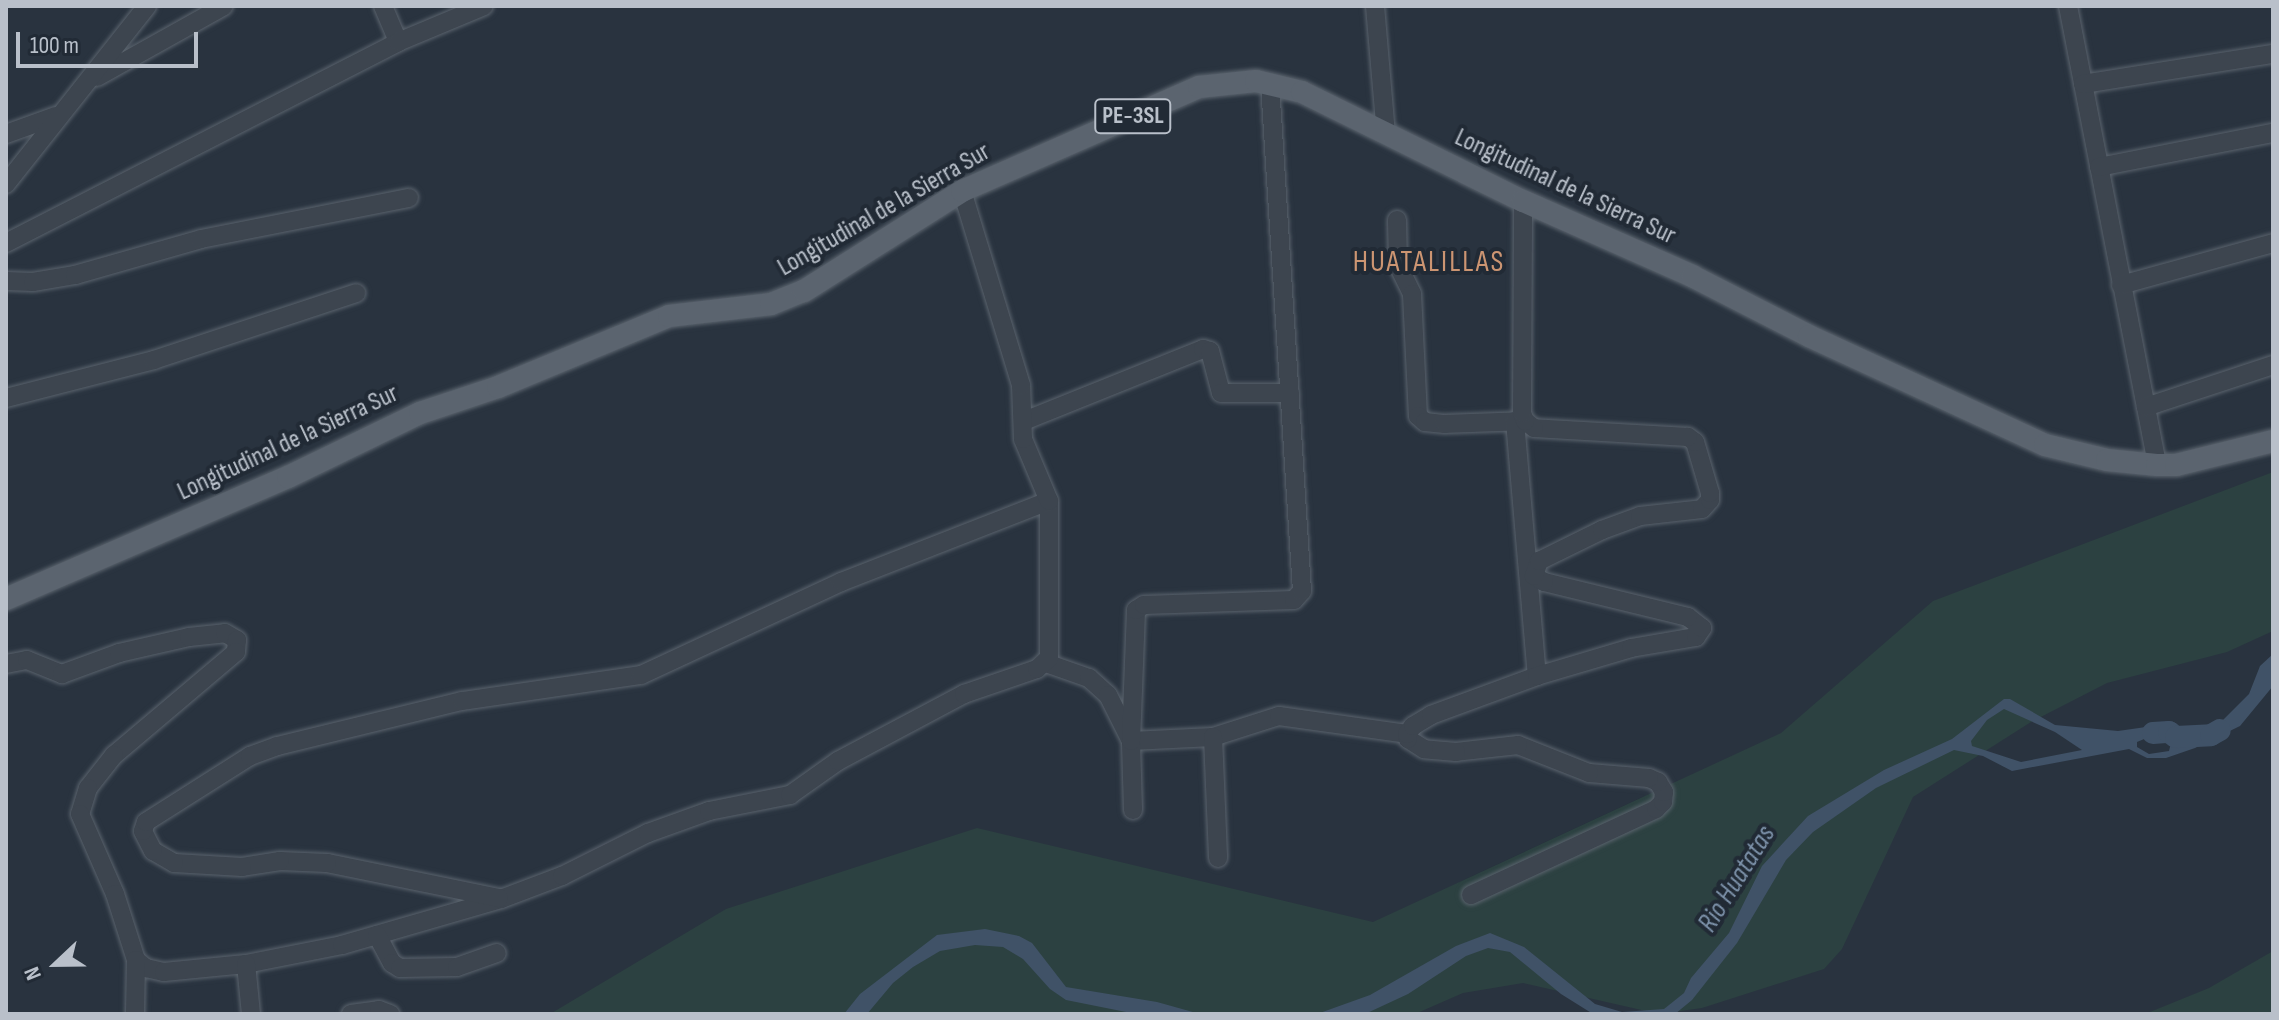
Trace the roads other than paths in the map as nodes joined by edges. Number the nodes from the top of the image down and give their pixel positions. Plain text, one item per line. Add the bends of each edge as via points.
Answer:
1 (147, 6) edge
2 (224, 6) edge
3 (383, 6) edge
4 (484, 6) edge
5 (1375, 6) edge
6 (2068, 6) edge
7 (398, 42) junction
8 (2273, 54) edge
9 (91, 80) junction
10 (1270, 84) junction
11 (2083, 84) junction
12 (56, 116) junction
13 (2273, 133) edge
14 (6, 134) edge
15 (1386, 134) junction
16 (2099, 167) junction
17 (6, 184) edge
18 (962, 191) junction
19 (409, 198) dead end
20 (1523, 201) junction
21 (1397, 220) dead end
22 (6, 243) edge
23 (2273, 243) edge
24 (6, 281) edge
25 (2121, 285) junction
26 (356, 293) dead end
27 (2273, 365) edge
28 (1290, 393) junction
29 (6, 398) edge
30 (2146, 407) junction
31 (1024, 421) junction
32 (1520, 421) junction
33 (2273, 441) edge
34 (2157, 465) junction
35 (1049, 501) junction
36 (6, 599) edge
37 (1046, 663) junction
38 (6, 664) edge
39 (1537, 676) junction
40 (1407, 734) junction
41 (1213, 737) junction
42 (1131, 741) junction
43 (1133, 810) dead end
44 (1218, 858) dead end
45 (1471, 895) dead end
46 (501, 899) junction
47 (377, 935) junction
48 (497, 953) dead end
49 (136, 960) junction
50 (246, 964) junction
51 (135, 1014) edge
52 (251, 1014) edge
53 (351, 1014) edge
54 (390, 1014) edge

1 - 9 street
2 - 9 street
3 - 7 street
4 - 7 street
5 - 15 street
6 - 11 street
7 - 22 street
8 - 11 street
9 - 12 street
10 - 15 main road, Longitudinal de la Sierra Sur / PE-3SL via 1302,92
10 - 18 main road, Longitudinal de la Sierra Sur / PE-3SL via 1199,87
10 - 28 street
11 - 16 street
12 - 14 street
12 - 17 street via 41,144
13 - 16 street
15 - 20 main road, Longitudinal de la Sierra Sur / PE-3SL
16 - 25 street
18 - 31 street via 1021,385
18 - 36 main road, Longitudinal de la Sierra Sur / PE-3SL via 804,291 771,304 669,316 498,387 420,413 288,477
19 - 24 street via 152,250 75,275
20 - 32 street
20 - 34 main road, Longitudinal de la Sierra Sur / PE-3SL via 2045,445
21 - 32 street via 1398,265 1412,294 1418,416 1445,424
23 - 25 street
25 - 30 street
26 - 29 street via 154,360
27 - 30 street
28 - 31 street via 1221,393 1210,351 1203,349
28 - 42 street via 1300,597 1144,605 1136,610
30 - 34 street
31 - 35 street via 1023,439
32 - 39 street
32 - 39 street via 1534,428 1688,437 1695,442 1710,493 1702,509 1640,516 1602,530 1539,561 1534,576 1688,617 1702,628 1700,634
33 - 34 main road, Longitudinal de la Sierra Sur / PE-3SL
35 - 37 street
35 - 46 street via 841,582 641,675 462,701 277,746 250,756 158,814 143,831 153,851 174,863 327,863
37 - 42 street via 1089,678 1108,695
37 - 46 street via 964,694 838,761 790,795 709,811
38 - 49 street via 27,660 62,674 119,653 189,637 225,633 237,640 236,652 114,755 81,804 80,814 115,894
39 - 40 street via 1431,715
40 - 41 street via 1279,716
40 - 45 street via 1413,745 1441,751 1518,745 1589,773 1649,778 1664,792 1656,809
41 - 42 street
41 - 44 street
42 - 43 street
46 - 47 street
47 - 48 street via 400,968 457,967
47 - 50 street
49 - 50 street via 164,972
49 - 51 street
50 - 52 street
53 - 54 street

